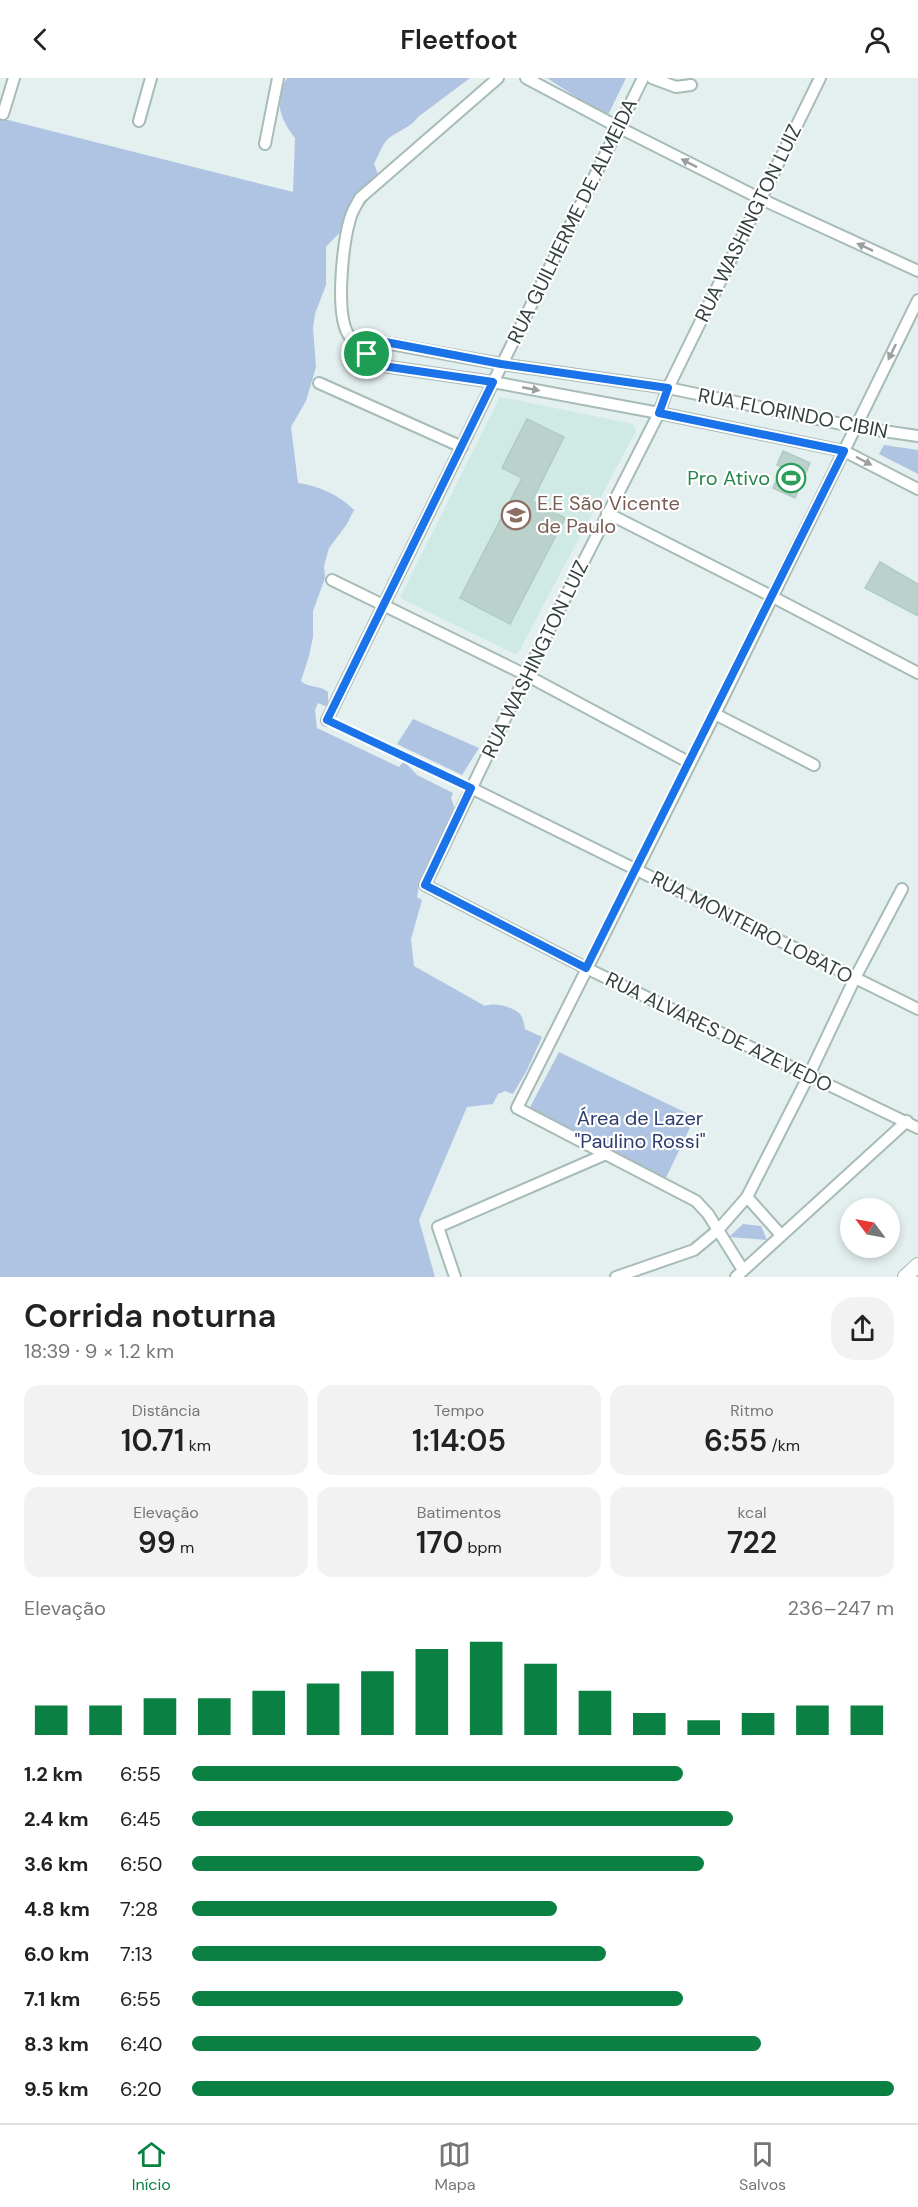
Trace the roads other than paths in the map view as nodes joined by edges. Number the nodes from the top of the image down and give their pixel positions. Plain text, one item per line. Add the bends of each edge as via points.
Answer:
1 (14, 78) edge
2 (151, 78) edge
3 (278, 78) edge
4 (498, 78) edge
5 (526, 78) edge
6 (643, 78) edge
7 (652, 78) edge
8 (820, 78) edge
9 (691, 85) dead end
10 (3, 114) dead end
11 (139, 121) dead end
12 (620, 128) junction
13 (265, 144) dead end
14 (759, 198) junction
15 (918, 271) edge
16 (918, 300) edge
17 (368, 359) junction
18 (501, 364) junction
19 (493, 382) junction
20 (319, 383) dead end
21 (668, 388) junction
22 (659, 413) junction
23 (856, 427) junction
24 (918, 436) edge
25 (462, 447) junction
26 (844, 451) junction
27 (918, 489) edge
28 (607, 513) junction
29 (332, 580) dead end
30 (771, 596) junction
31 (385, 604) junction
32 (918, 673) edge
33 (526, 675) junction
34 (715, 714) junction
35 (327, 720) road end
36 (690, 763) junction
37 (814, 765) dead end
38 (471, 788) junction
39 (636, 868) junction
40 (425, 885) joint
41 (902, 889) dead end
42 (586, 968) junction
43 (855, 978) junction
44 (918, 1009) edge
45 (809, 1075) junction
46 (907, 1121) junction
47 (918, 1128) edge
48 (606, 1154) junction
49 (747, 1197) junction
50 (718, 1230) junction
51 (782, 1235) junction
52 (918, 1265) edge
53 (740, 1274) edge
54 (455, 1277) edge
55 (615, 1277) edge
56 (905, 1277) edge

1 - 10 street
2 - 11 street
3 - 13 street
4 - 17 street via 360,198 350,216 341,313 347,333
5 - 12 street
6 - 12 street, RUA GUILHERME DE ALMEIDA
7 - 9 street via 676,87
8 - 14 street, RUA WASHINGTON LUIZ
14 -> 12 street
12 - 18 street, RUA GUILHERME DE ALMEIDA
15 -> 14 street
14 - 21 street, RUA WASHINGTON LUIZ
16 -> 23 street
17 - 18 street, RUA FLORINDO CIBIN via 369,346 375,340
17 - 19 street
18 - 19 street, RUA GUILHERME DE ALMEIDA
18 - 21 street, RUA FLORINDO CIBIN
19 -> 22 street
19 - 25 street, RUA GUILHERME DE ALMEIDA
20 - 25 street
21 - 22 street, RUA WASHINGTON LUIZ
21 - 23 street, RUA FLORINDO CIBIN
22 - 26 street
22 - 28 street, RUA WASHINGTON LUIZ
23 - 24 street, RUA FLORINDO CIBIN
23 - 26 street
25 - 31 street, RUA GUILHERME DE ALMEIDA
26 -> 27 street
26 - 30 street
28 - 30 street
28 - 33 street, RUA WASHINGTON LUIZ
29 - 31 street
30 - 32 street
30 - 34 street
31 - 33 street
31 - 35 street, RUA GUILHERME DE ALMEIDA
33 - 36 street
33 - 38 street, RUA WASHINGTON LUIZ
34 - 36 street
34 - 37 street
36 - 39 street
38 - 39 street, RUA MONTEIRO LOBATO
38 - 40 street, RUA WASHINGTON LUIZ
39 - 42 street
39 - 43 street, RUA MONTEIRO LOBATO
40 - 42 street, RUA ALVARES DE AZEVEDO
41 - 43 street
42 - 45 street, RUA ALVARES DE AZEVEDO
42 - 48 street via 517,1108
43 - 44 street, RUA MONTEIRO LOBATO
43 - 45 street
45 - 46 street, RUA ALVARES DE AZEVEDO
45 - 49 street
46 - 47 street, RUA ALVARES DE AZEVEDO
46 - 51 street
48 - 50 street via 696,1201
48 - 54 street via 438,1227
49 - 50 street
49 - 51 street
50 - 53 street
50 - 55 street via 694,1250
51 - 53 street
52 - 56 street

